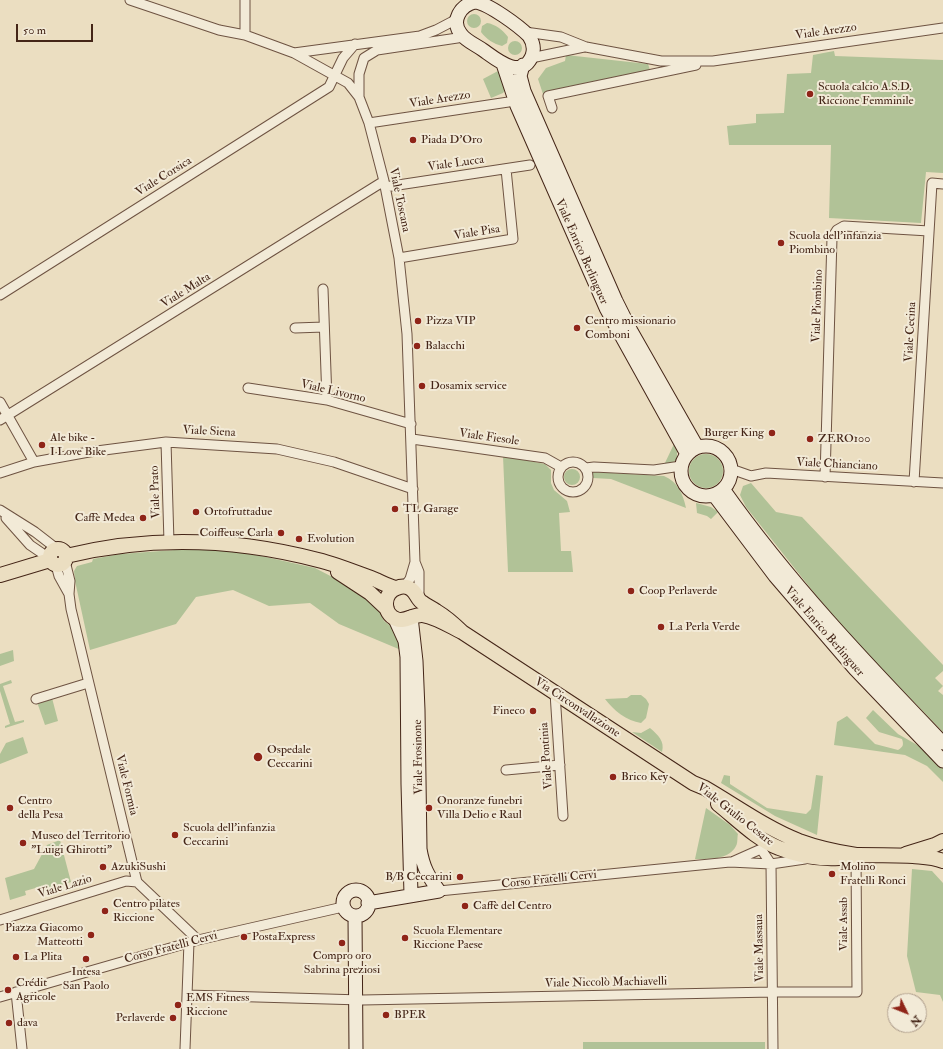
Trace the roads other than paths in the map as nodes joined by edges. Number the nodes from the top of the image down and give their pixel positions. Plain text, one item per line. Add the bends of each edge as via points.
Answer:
1 (130, 0) edge
2 (245, 0) edge
3 (489, 4) edge
4 (460, 10) edge
5 (943, 28) edge
6 (525, 32) junction
7 (245, 35) junction
8 (464, 37) junction
9 (355, 44) junction
10 (586, 47) junction
11 (294, 53) junction
12 (713, 61) junction
13 (527, 62) junction
14 (503, 64) junction
15 (334, 75) junction
16 (359, 97) junction
17 (515, 101) junction
18 (552, 108) dead end
19 (369, 123) junction
20 (530, 165) dead end
21 (506, 169) junction
22 (384, 184) junction
23 (943, 184) edge
24 (929, 231) junction
25 (399, 258) junction
26 (322, 289) dead end
27 (0, 296) edge
28 (324, 326) junction
29 (295, 328) dead end
30 (248, 388) dead end
31 (327, 400) junction
32 (0, 402) edge
33 (4, 418) edge
34 (411, 424) junction
35 (412, 439) junction
36 (166, 442) junction
37 (692, 451) junction
38 (34, 462) junction
39 (681, 466) junction
40 (561, 467) junction
41 (586, 468) junction
42 (731, 470) junction
43 (0, 473) edge
44 (825, 477) junction
45 (914, 482) junction
46 (943, 483) edge
47 (413, 489) junction
48 (719, 492) junction
49 (0, 511) edge
50 (169, 542) junction
51 (57, 558) junction
52 (320, 560) junction
53 (415, 562) junction
54 (0, 575) edge
55 (399, 587) junction
56 (419, 599) junction
57 (391, 614) junction
58 (411, 617) junction
59 (462, 632) junction
60 (88, 683) junction
61 (555, 693) junction
62 (36, 699) dead end
63 (943, 743) edge
64 (943, 761) edge
65 (560, 765) junction
66 (506, 770) dead end
67 (693, 783) junction
68 (563, 816) dead end
69 (799, 841) junction
70 (943, 841) edge
71 (765, 846) junction
72 (902, 855) junction
73 (856, 856) junction
74 (813, 857) junction
75 (943, 861) edge
76 (730, 862) junction
77 (771, 864) junction
78 (137, 882) junction
79 (439, 891) junction
80 (411, 895) junction
81 (368, 903) junction
82 (343, 907) junction
83 (355, 916) junction
84 (0, 920) edge
85 (193, 941) junction
86 (16, 992) junction
87 (773, 992) junction
88 (857, 992) joint
89 (187, 995) junction
90 (0, 997) edge
91 (356, 1000) junction
92 (22, 1049) edge
93 (185, 1049) edge
94 (356, 1049) edge
95 (773, 1049) edge

1 - 7 street, Viale Toscana via 219,30
2 - 7 street
3 - 4 main road via 475,2
3 - 6 main road
4 - 8 main road via 458,29
4 - 9 street via 436,30 420,36
5 - 12 street, Viale Arezzo
6 - 10 street, Viale Arezzo via 560,37
6 - 13 main road, Viale Enrico Berlinguer via 532,39 534,49
7 - 11 street, Viale Toscana
8 - 14 main road
8 - 16 street via 377,50 364,58 358,74
9 - 11 street
9 - 15 street via 343,58
10 - 12 street, Viale Arezzo via 661,61
10 - 13 street, Viale Arezzo
11 - 15 street, Viale Toscana
12 - 18 street, Viale Arezzo via 548,96
13 - 14 main road via 513,67
13 - 37 main road, Viale Enrico Berlinguer via 520,76 524,91 616,301
14 - 17 main road, Viale Enrico Berlinguer
15 - 16 street, Viale Toscana via 348,83
15 - 27 street, Viale Corsica via 329,87
16 - 19 street, Viale Toscana
17 - 19 street, Viale Arezzo
17 - 37 main road, Viale Enrico Berlinguer via 606,308
19 - 22 street, Viale Toscana
20 - 21 street, Viale Lucca
21 - 22 street, Viale Lucca
21 - 25 street, Viale Pisa via 513,239
22 - 25 street, Viale Toscana
22 - 33 street, Viale Malta
23 - 24 street, Viale Cecina via 932,183
24 - 44 street, Viale Piombino via 844,226 836,230 832,238
24 - 45 street, Viale Cecina
25 - 34 street, Viale Toscana via 407,334
26 - 28 street
28 - 29 street
28 - 31 street
30 - 31 street, Viale Livorno
31 - 34 street, Viale Livorno
32 - 33 street
33 - 38 street
34 - 35 street, Viale Toscana
35 - 40 street, Viale Fiesole via 545,458
35 - 47 street, Viale Toscana
36 - 38 street, Viale Siena
36 - 47 street, Viale Siena via 277,449 334,462
36 - 50 street, Viale Prato
37 - 39 main road
37 - 42 main road via 705,446 720,450 729,462
38 - 43 street, Viale Siena
39 - 41 street via 654,470
39 - 48 main road via 682,481 691,492 706,496
40 - 41 street via 574,462
40 - 41 street via 559,482 561,487 570,492 580,491 586,485
42 - 44 street, Viale Chianciano via 751,476 766,473
42 - 48 main road via 728,483
44 - 45 street, Viale Chianciano
45 - 46 street, Viale Chianciano
47 - 53 street, Viale Toscana
48 - 63 main road, Viale Enrico Berlinguer via 863,660
48 - 64 main road, Viale Enrico Berlinguer via 775,576 855,669
49 - 51 street via 35,532
50 - 51 main road, Via Circonvallazione via 123,545
50 - 52 main road, Via Circonvallazione via 213,542 255,546
51 - 54 main road, Via Circonvallazione
51 - 60 street, Viale Formia via 59,576 69,594
52 - 55 main road, Via Circonvallazione
52 - 57 main road, Via Circonvallazione via 370,593
53 - 55 street, Viale Toscana via 410,579
53 - 56 street, Viale Toscana via 419,572
55 - 56 main road, Via Circonvallazione via 412,589
55 - 57 main road via 387,597
56 - 58 main road via 417,611
56 - 59 main road, Via Circonvallazione
57 - 58 main road, Via Circonvallazione via 403,620
57 - 80 main road, Viale Frosinone via 405,641 407,657
58 - 59 main road, Via Circonvallazione via 422,615
58 - 79 main road, Viale Frosinone via 418,710 420,849 428,877
59 - 61 main road, Via Circonvallazione
60 - 62 street
60 - 78 street, Viale Formia
61 - 65 street, Viale Pontinia
61 - 67 main road, Via Circonvallazione
65 - 66 street
65 - 68 street, Viale Pontinia
67 - 69 main road, Viale Giulio Cesare
67 - 71 main road, Viale Giulio Cesare via 754,833
69 - 71 street, Corso Fratelli Cervi via 781,841
69 - 73 main road, Viale Giulio Cesare
70 - 72 main road, Viale Giulio Cesare
71 - 74 main road, Viale Giulio Cesare
71 - 76 street, Corso Fratelli Cervi
71 - 77 street
72 - 73 main road, Viale Giulio Cesare
72 - 75 main road, Viale Giulio Cesare via 937,858
73 - 74 main road, Viale Giulio Cesare
73 - 88 street, Viale Assab
74 - 77 street, Corso Fratelli Cervi
76 - 77 street, Corso Fratelli Cervi
76 - 79 street, Corso Fratelli Cervi
77 - 87 street, Viale Massaua
78 - 84 street, Viale Lazio via 126,881
78 - 85 street
79 - 80 main road, Corso Fratelli Cervi
80 - 81 main road, Corso Fratelli Cervi
81 - 82 main road via 364,893 353,890 344,898
81 - 83 main road via 363,913
82 - 83 main road
82 - 85 street, Corso Fratelli Cervi
83 - 91 main road
85 - 86 street, Corso Fratelli Cervi
85 - 89 street
86 - 90 street, Corso Fratelli Cervi
86 - 92 street
87 - 88 street, Viale Niccolò Machiavelli
87 - 91 street, Viale Niccolò Machiavelli
87 - 95 street, Viale Massaua
89 - 91 street, Viale Niccolò Machiavelli
89 - 93 street
91 - 94 main road

